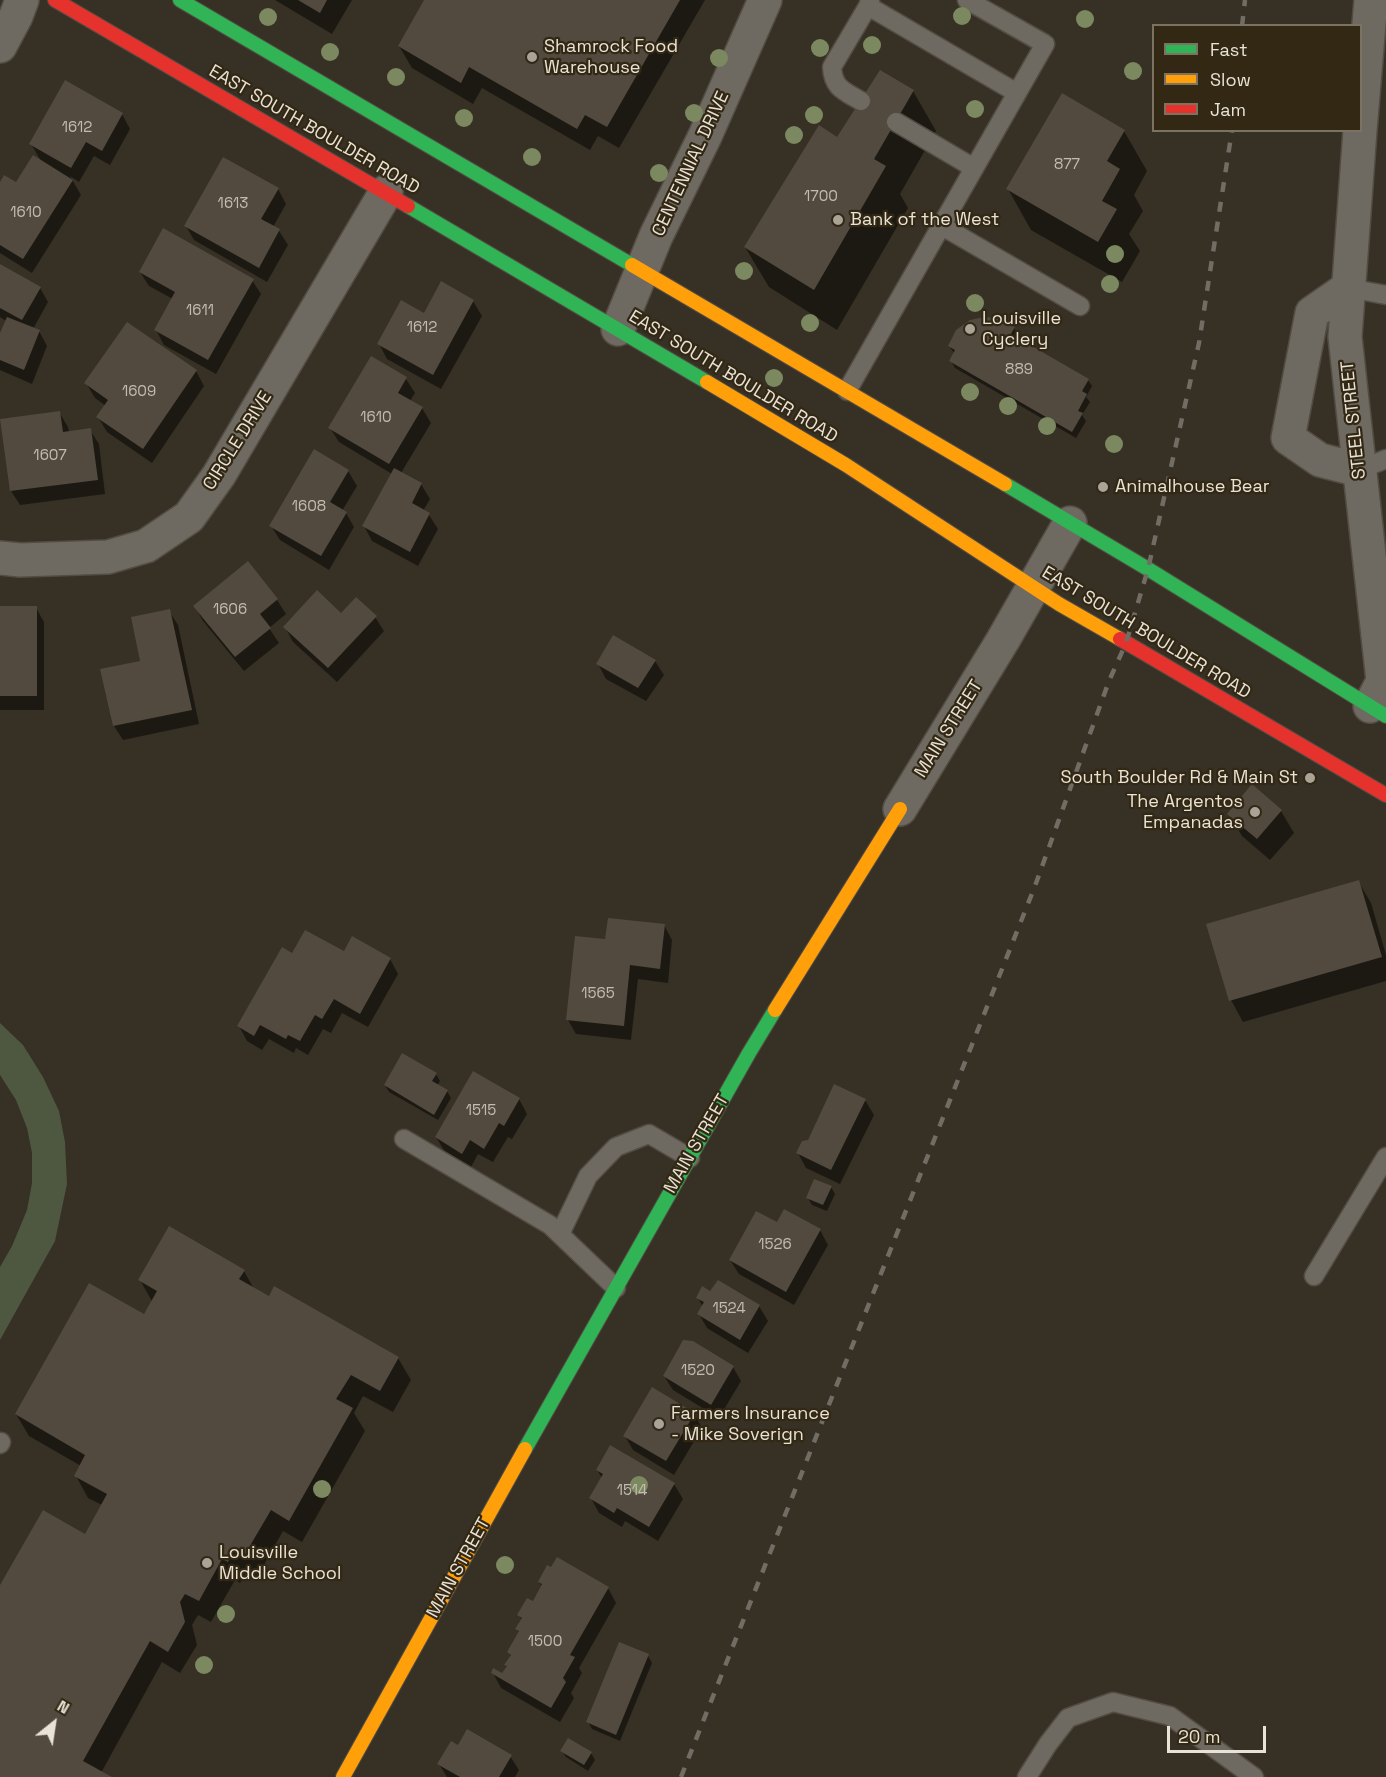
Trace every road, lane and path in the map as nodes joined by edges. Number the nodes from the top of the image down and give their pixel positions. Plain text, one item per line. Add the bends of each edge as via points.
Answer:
1 (22, 0) edge
2 (55, 0) edge
3 (180, 0) edge
4 (765, 0) edge
5 (967, 0) edge
6 (1371, 0) edge
7 (869, 3) edge
8 (0, 46) edge
9 (1017, 93) junction
10 (861, 101) dead end
11 (1362, 106) edge
12 (896, 122) dead end
13 (1360, 132) edge
14 (974, 168) junction
15 (386, 192) junction
16 (942, 226) junction
17 (642, 270) junction
18 (1348, 288) junction
19 (1386, 295) edge
20 (1080, 306) dead end
21 (618, 329) junction
22 (848, 391) junction
23 (1373, 464) edge
24 (1070, 523) junction
25 (0, 558) edge
26 (1034, 587) junction
27 (1378, 711) edge
28 (1386, 795) edge
29 (900, 809) joint
30 (404, 1139) dead end
31 (1386, 1157) edge
32 (690, 1158) junction
33 (560, 1234) junction
34 (1314, 1276) dead end
35 (616, 1288) junction
36 (343, 1777) edge
37 (1027, 1777) edge
38 (1254, 1777) edge

1 - 8 street
2 - 15 main road, EAST SOUTH BOULDER ROAD
3 - 17 main road
4 - 17 street, CENTENNIAL DRIVE
5 - 9 lane via 1045,44
6 - 11 street, STEEL STREET
7 - 9 lane
7 - 10 lane via 832,67 832,79 839,88
9 - 14 lane
12 - 14 lane
13 - 18 street, STEEL STREET
14 - 16 lane
15 - 21 main road, EAST SOUTH BOULDER ROAD
15 - 25 street, CIRCLE DRIVE via 219,475 189,517 146,546 108,557
16 - 20 lane
16 - 22 lane
17 - 21 street, CENTENNIAL DRIVE
17 - 22 main road
18 - 19 lane
18 - 23 street, STEEL STREET via 1344,338
18 - 23 street via 1312,313 1288,438 1320,460
21 - 26 main road, EAST SOUTH BOULDER ROAD via 836,459
22 - 24 main road
23 - 27 street, STEEL STREET via 1383,681
24 - 26 street, MAIN STREET
24 - 27 main road
26 - 28 main road, EAST SOUTH BOULDER ROAD
26 - 29 street, MAIN STREET
29 - 32 main road, MAIN STREET via 749,1053
30 - 33 lane
31 - 34 lane
32 - 33 lane via 649,1134 615,1147 588,1176
32 - 35 main road, MAIN STREET
33 - 35 lane
35 - 36 main road, MAIN STREET
37 - 38 lane via 1068,1718 1113,1702 1170,1716

